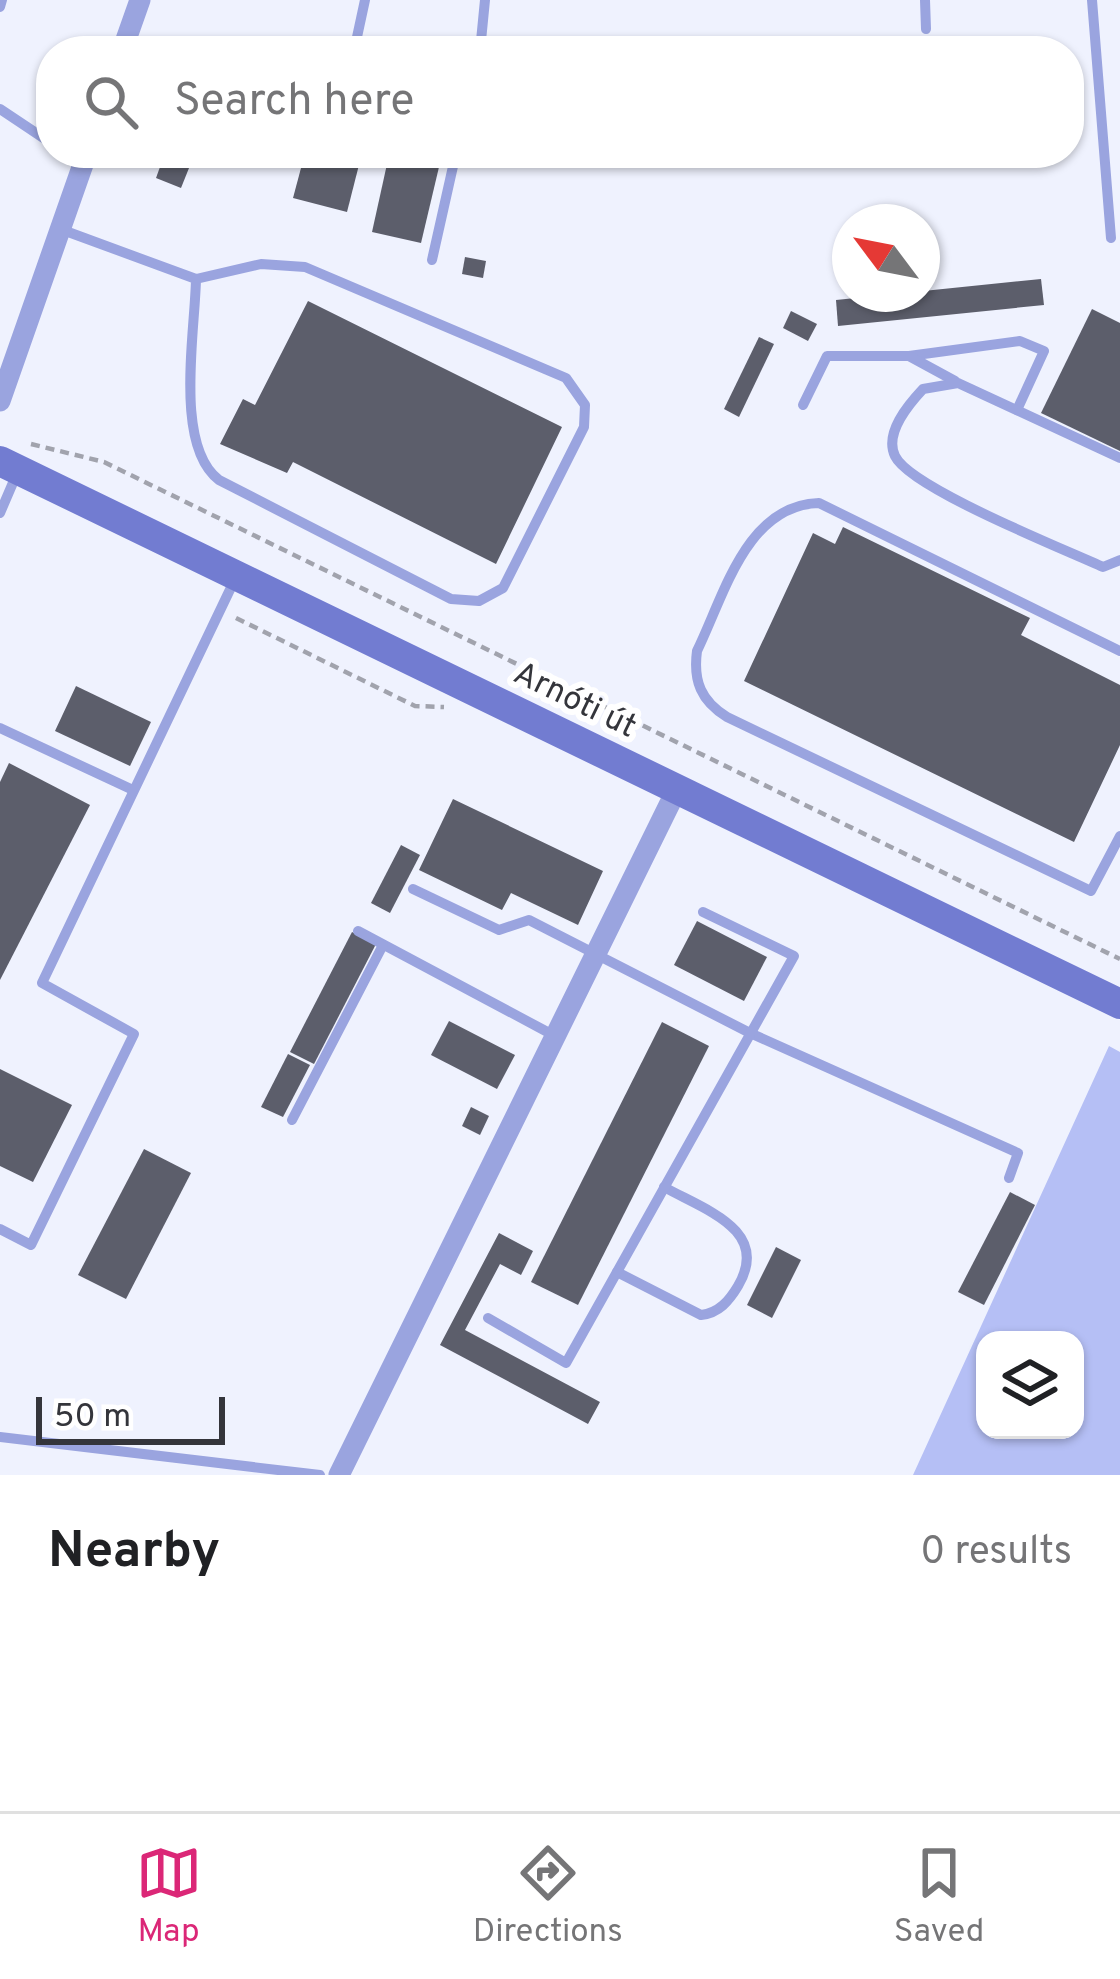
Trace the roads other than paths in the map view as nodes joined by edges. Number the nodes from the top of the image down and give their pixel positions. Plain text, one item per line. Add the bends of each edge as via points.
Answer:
1 (140, 0) edge
2 (365, 0) edge
3 (485, 0) edge
4 (925, 0) edge
5 (1091, 0) edge
6 (926, 29) dead end
7 (127, 36) edge
8 (357, 36) edge
9 (481, 36) edge
10 (0, 109) edge
11 (36, 133) edge
12 (75, 168) edge
13 (453, 168) edge
14 (60, 229) junction
15 (1111, 238) dead end
16 (432, 260) dead end
17 (196, 279) junction
18 (909, 356) junction
19 (958, 382) junction
20 (0, 400) edge
21 (802, 405) dead end
22 (1017, 410) junction
23 (14, 458) edge
24 (1120, 458) edge
25 (0, 512) edge
26 (1120, 560) edge
27 (237, 575) junction
28 (1120, 652) edge
29 (0, 728) edge
30 (678, 787) junction
31 (133, 790) junction
32 (1120, 836) edge
33 (413, 889) dead end
34 (703, 912) dead end
35 (358, 931) dead end
36 (383, 945) junction
37 (596, 952) junction
38 (1120, 1004) edge
39 (750, 1033) junction
40 (555, 1036) junction
41 (292, 1120) dead end
42 (1009, 1178) dead end
43 (664, 1187) junction
44 (0, 1229) edge
45 (617, 1272) junction
46 (488, 1318) dead end
47 (0, 1437) edge
48 (320, 1475) edge
49 (339, 1475) edge

1 - 7 street
2 - 8 lane
3 - 9 lane
4 - 6 lane
5 - 15 lane
10 - 11 lane
12 - 14 street
13 - 16 lane
14 - 17 lane
14 - 20 street
17 - 17 lane via 261,264 305,267 554,371 575,387 584,427 503,588 478,601 451,599 202,466 192,435
18 - 19 lane
18 - 21 lane via 827,356
18 - 22 lane via 1020,340 1044,351
19 - 22 lane
19 - 26 lane via 923,389 905,411 892,445 907,472 1103,567
22 - 24 lane
23 - 25 lane
23 - 27 main road, Arnóti út
27 - 30 main road, Arnóti út
27 - 31 lane
28 - 32 lane via 819,503 800,504 756,532 695,667 703,696 727,717 1090,891
29 - 31 lane
30 - 37 street
30 - 38 main road, Arnóti út
31 - 44 lane via 43,982 134,1034 31,1245
33 - 37 lane via 499,930 529,920
34 - 39 lane via 794,956
35 - 36 lane
36 - 40 lane
36 - 41 lane
37 - 39 lane
37 - 40 street
39 - 42 lane via 1018,1153
39 - 43 lane
40 - 49 street
43 - 45 lane
43 - 45 lane via 742,1233 749,1250 738,1285 723,1306 701,1315
45 - 46 lane via 566,1363
47 - 48 lane

